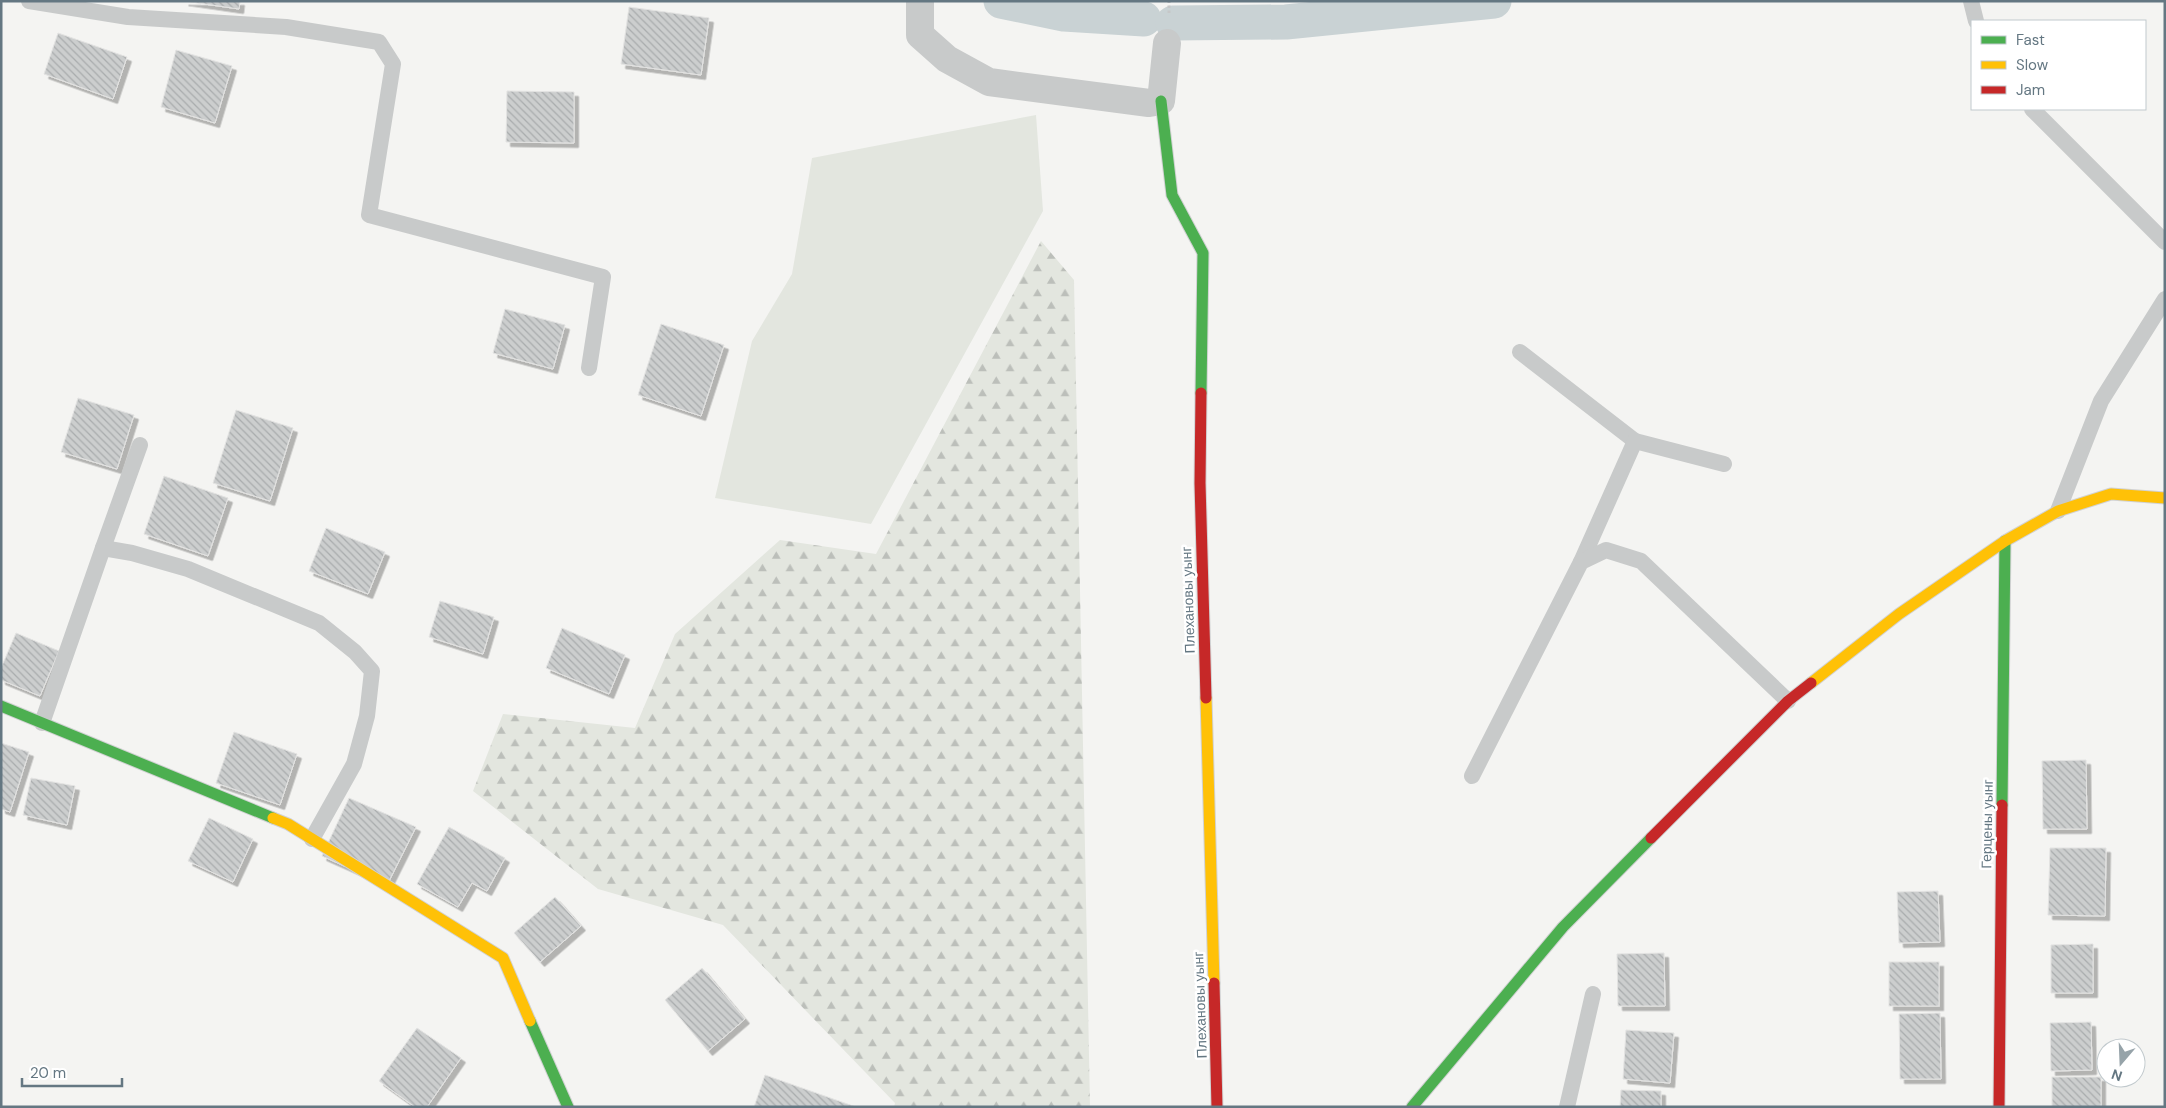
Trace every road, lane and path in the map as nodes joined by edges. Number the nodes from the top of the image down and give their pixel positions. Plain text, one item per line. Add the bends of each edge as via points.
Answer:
1 (29, 1) edge
2 (1971, 1) edge
3 (920, 4) edge
4 (1976, 20) edge
5 (1167, 43) dead end
6 (1162, 100) junction
7 (2033, 110) edge
8 (2165, 242) edge
9 (2165, 299) edge
10 (1520, 352) dead end
11 (590, 368) dead end
12 (1635, 441) junction
13 (140, 445) dead end
14 (1724, 464) dead end
15 (2165, 498) edge
16 (2058, 510) junction
17 (2005, 541) junction
18 (103, 548) junction
19 (1582, 562) junction
20 (1788, 701) junction
21 (1, 706) edge
22 (42, 723) junction
23 (1472, 776) dead end
24 (312, 839) junction
25 (1594, 994) dead end
26 (568, 1107) edge
27 (1218, 1107) edge
28 (1412, 1107) edge
29 (1567, 1107) edge
30 (1999, 1107) edge

1 - 11 lane via 128,17 286,27 379,42 393,64 368,215 603,277
2 - 4 lane
3 - 6 street via 920,36 947,59 989,82 1149,102
5 - 6 street
6 - 27 street, Плехановы уынг via 1172,195 1203,253 1200,483
7 - 8 lane
9 - 16 lane via 2101,401
10 - 12 lane
12 - 14 lane
12 - 19 lane
13 - 18 lane
15 - 16 street via 2111,494
16 - 17 street
17 - 20 street via 1899,614
17 - 30 street, Герцены уынг
18 - 22 lane
18 - 24 lane via 188,569 319,623 355,652 372,671 367,716 354,764
19 - 20 lane via 1606,550 1641,561
19 - 23 lane
20 - 28 street via 1563,927
21 - 22 street
22 - 24 street via 288,824
24 - 26 street via 503,958
25 - 29 lane

